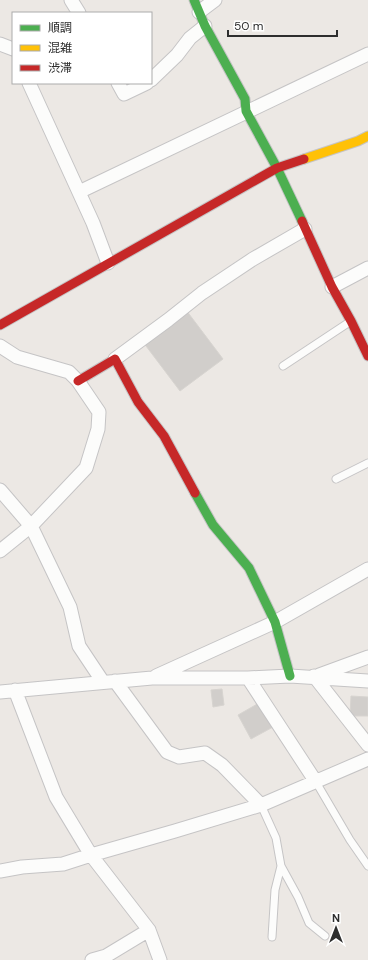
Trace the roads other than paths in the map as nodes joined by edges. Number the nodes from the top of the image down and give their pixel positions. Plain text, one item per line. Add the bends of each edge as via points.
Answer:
1 (72, 0) edge
2 (215, 0) edge
3 (197, 6) edge
4 (79, 12) edge
5 (205, 26) junction
6 (0, 44) edge
7 (12, 50) edge
8 (368, 54) edge
9 (152, 79) edge
10 (29, 84) edge
11 (119, 84) edge
12 (145, 84) edge
13 (246, 111) junction
14 (368, 136) edge
15 (277, 168) junction
16 (79, 192) junction
17 (305, 229) junction
18 (108, 263) junction
19 (368, 268) edge
20 (332, 287) junction
21 (351, 321) junction
22 (0, 325) edge
23 (0, 346) edge
24 (368, 356) edge
25 (115, 358) junction
26 (283, 366) dead end
27 (78, 381) junction
28 (368, 463) edge
29 (336, 479) dead end
30 (0, 490) edge
31 (31, 526) junction
32 (0, 551) edge
33 (368, 569) edge
34 (274, 622) junction
35 (368, 657) edge
36 (290, 676) junction
37 (314, 676) junction
38 (152, 678) junction
39 (248, 678) junction
40 (109, 681) junction
41 (368, 681) edge
42 (15, 690) junction
43 (0, 692) edge
44 (368, 745) edge
45 (368, 759) edge
46 (316, 782) junction
47 (261, 805) junction
48 (91, 855) junction
49 (281, 866) junction
50 (368, 866) edge
51 (0, 872) edge
52 (149, 930) junction
53 (325, 936) dead end
54 (272, 937) dead end
55 (92, 960) edge
56 (160, 960) edge

1 - 4 street
2 - 3 street
3 - 5 street
5 - 9 street via 190,38 177,55
5 - 13 street via 245,99
6 - 7 street
8 - 13 street
10 - 16 street
11 - 12 street via 124,94
13 - 15 street
13 - 16 street
14 - 15 street
15 - 17 street
15 - 18 street
16 - 18 street
17 - 20 street
17 - 25 street via 202,293
18 - 22 street
19 - 20 street
20 - 21 street
21 - 24 street
21 - 26 lane
23 - 27 street via 17,357 69,372
25 - 27 street
25 - 34 street via 138,402 164,436 214,525 248,568
27 - 31 street via 99,412 98,429 86,468
28 - 29 lane
30 - 31 street
31 - 32 street
31 - 40 street via 70,606 79,646
33 - 34 street
34 - 36 street
34 - 38 street
35 - 37 street
36 - 37 street
36 - 39 street
37 - 41 street
37 - 44 street
38 - 39 street
38 - 40 street
39 - 46 street
40 - 42 street
40 - 47 street via 168,752 179,756 206,753 222,765
42 - 43 street
42 - 48 street via 56,797
45 - 46 street
46 - 47 street
46 - 50 lane
47 - 48 street
47 - 49 lane via 276,838
48 - 51 street via 63,864 22,867
48 - 52 street
49 - 53 lane via 309,924
49 - 54 lane via 275,890
52 - 55 street via 106,956
52 - 56 street

